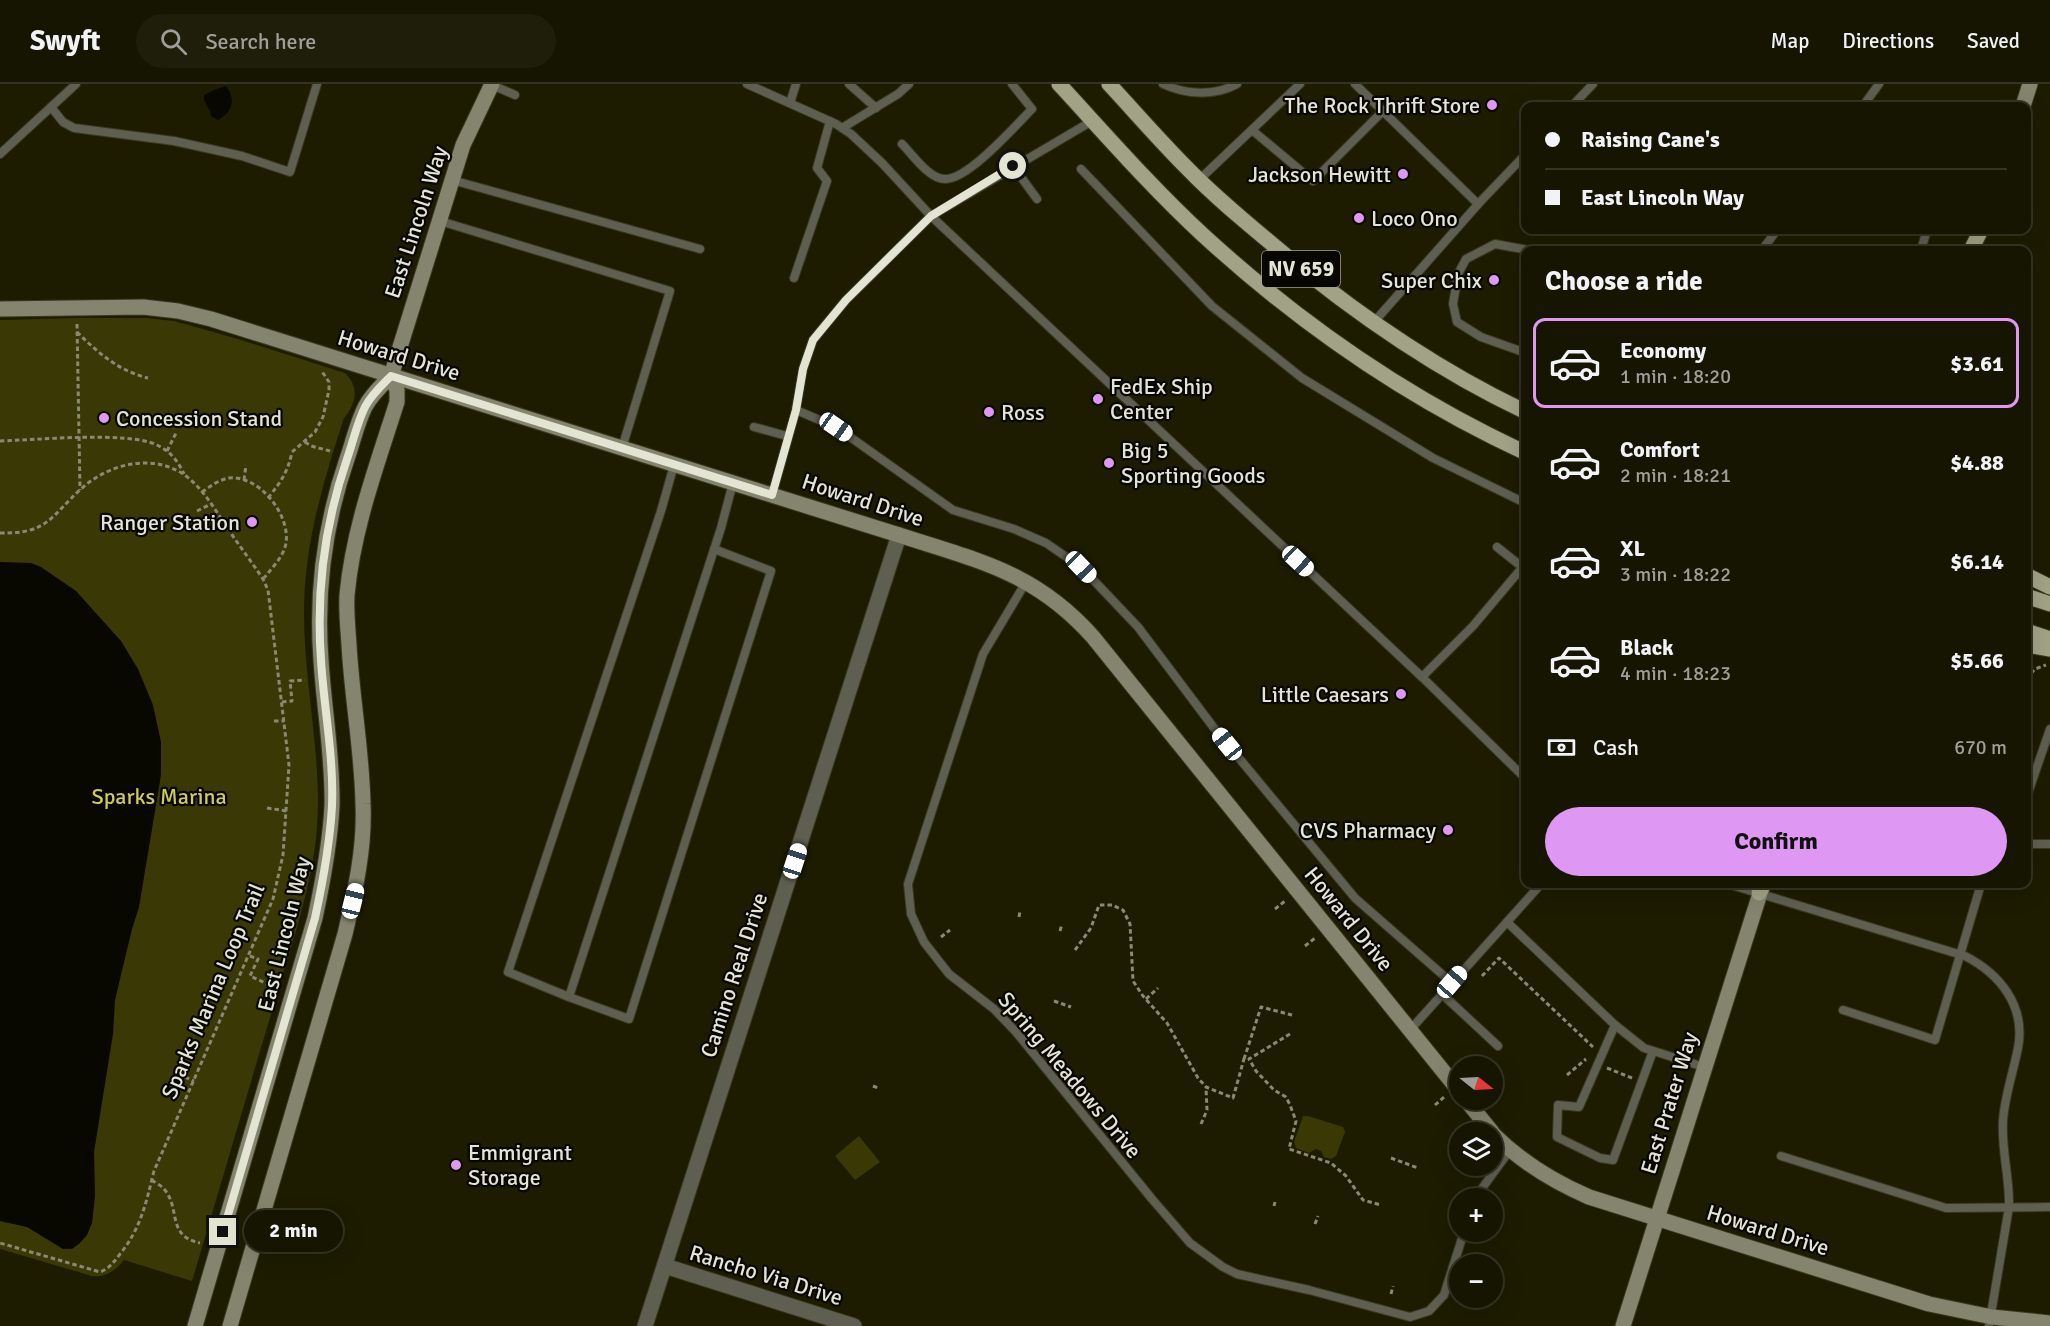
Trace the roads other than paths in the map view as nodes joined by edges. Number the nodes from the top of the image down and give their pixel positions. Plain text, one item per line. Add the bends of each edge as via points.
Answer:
1 (76, 84) edge
2 (317, 84) edge
3 (492, 84) edge
4 (747, 84) edge
5 (796, 84) edge
6 (849, 84) edge
7 (909, 84) edge
8 (1011, 84) edge
9 (1059, 84) edge
10 (1109, 84) edge
11 (1163, 84) edge
12 (1238, 84) edge
13 (1300, 84) edge
14 (1355, 84) edge
15 (1593, 84) edge
16 (1879, 84) edge
17 (2030, 84) edge
18 (515, 95) dead end
19 (1576, 102) edge
20 (1866, 102) edge
21 (2024, 102) edge
22 (790, 103) junction
23 (51, 107) junction
24 (876, 108) junction
25 (1383, 111) junction
26 (830, 121) junction
27 (1092, 121) junction
28 (842, 128) junction
29 (1252, 130) junction
30 (902, 144) dead end
31 (0, 154) edge
32 (1521, 159) edge
33 (1013, 166) junction
34 (1081, 169) dead end
35 (453, 180) junction
36 (1199, 180) junction
37 (1037, 199) dead end
38 (1478, 204) junction
39 (931, 216) junction
40 (440, 221) junction
41 (700, 249) dead end
42 (1521, 249) edge
43 (794, 278) dead end
44 (0, 309) edge
45 (1374, 322) junction
46 (1521, 351) edge
47 (391, 376) junction
48 (1521, 409) edge
49 (796, 410) junction
50 (754, 427) dead end
51 (787, 436) junction
52 (622, 448) junction
53 (1521, 451) edge
54 (674, 465) junction
55 (733, 483) junction
56 (772, 495) junction
57 (1521, 501) edge
58 (900, 535) junction
59 (1497, 546) dead end
60 (714, 549) junction
61 (1521, 565) edge
62 (1521, 570) edge
63 (2031, 577) edge
64 (1026, 581) junction
65 (2050, 587) edge
66 (2031, 597) edge
67 (2050, 603) edge
68 (2031, 633) edge
69 (2050, 639) edge
70 (2031, 646) edge
71 (2050, 649) edge
72 (1422, 677) junction
73 (2050, 729) edge
74 (1521, 774) edge
75 (2031, 784) edge
76 (2031, 844) edge
77 (2050, 844) edge
78 (1537, 888) edge
79 (1761, 888) edge
80 (1766, 888) edge
81 (1980, 888) edge
82 (1507, 922) junction
83 (1959, 954) junction
84 (1452, 982) junction
85 (1442, 994) junction
86 (569, 997) junction
87 (1843, 1010) dead end
88 (1615, 1024) junction
89 (1410, 1030) junction
90 (1498, 1046) dead end
91 (1653, 1051) junction
92 (1704, 1066) junction
93 (1449, 1078) edge
94 (1474, 1110) edge
95 (1483, 1122) edge
96 (1503, 1143) edge
97 (1510, 1150) junction
98 (1781, 1156) dead end
99 (1482, 1188) edge
100 (2009, 1207) junction
101 (2050, 1207) edge
102 (1657, 1219) junction
103 (1461, 1242) edge
104 (665, 1266) junction
105 (1991, 1321) edge
106 (2050, 1323) edge
107 (195, 1326) edge
108 (230, 1326) edge
109 (645, 1326) edge
110 (854, 1326) edge
111 (1623, 1326) edge

1 - 23 lane
2 - 23 lane via 290,172 242,156 174,141 74,128
3 - 18 lane
3 - 35 street, East Lincoln Way via 463,146
4 - 22 lane
5 - 22 lane
6 - 24 lane
7 - 24 lane
8 - 30 lane via 1032,109 959,176 944,180 930,173
9 - 27 main road, NV 659
10 - 36 main road, NV 659
11 - 12 lane via 1209,93
13 - 29 lane
14 - 25 lane
15 - 19 lane
16 - 20 lane
17 - 21 street
22 - 26 lane
23 - 31 lane
24 - 28 lane
25 - 29 lane via 1313,181
25 - 38 lane
26 - 28 lane
26 - 43 lane via 817,168 827,181
27 - 33 lane
27 - 53 main road, NV 659 via 1202,235 1318,330 1445,413
28 - 39 lane via 882,163
29 - 36 lane
32 - 38 lane
33 - 37 lane
33 - 39 lane
34 - 57 lane via 1212,306 1302,378 1433,458
35 - 40 street, East Lincoln Way
35 - 41 lane
36 - 45 main road, NV 659 via 1316,282
38 - 45 lane
39 - 49 lane via 846,300 813,340
39 - 72 lane
40 - 47 street, East Lincoln Way
40 - 52 lane via 670,291
42 - 46 lane via 1495,244 1467,260 1458,274 1454,304 1457,322 1481,337
44 - 47 street, Howard Drive via 143,307 178,311
45 - 48 main road, NV 659 via 1455,374
47 - 52 street, Howard Drive
47 - 107 street, East Lincoln Way via 365,406 334,501 323,565 321,659 332,805 325,871 315,918
47 - 108 street, East Lincoln Way via 397,402 363,510 347,596 363,803 357,884
49 - 51 lane
49 - 84 lane via 836,427 953,510 1046,543 1081,567 1138,627 1214,728 1354,898
50 - 51 lane
51 - 56 lane
52 - 54 street, Howard Drive
54 - 55 street, Howard Drive
54 - 86 lane via 508,972
55 - 56 street, Howard Drive
55 - 60 lane
56 - 58 street, Howard Drive
58 - 64 street, Howard Drive via 996,566
58 - 104 street, Camino Real Drive
59 - 61 lane
60 - 86 lane
60 - 86 lane via 771,571 628,1019
62 - 72 lane
63 - 65 main road
64 - 89 street, Howard Drive via 1052,598 1092,637
64 - 103 lane, Spring Meadows Drive via 983,654 908,884 911,914 924,942 949,974 1016,1032 1190,1243 1223,1267 1410,1317 1429,1311 1444,1295
66 - 67 main road
68 - 69 main road
70 - 71 main road
72 - 74 lane
73 - 75 lane
76 - 77 lane
78 - 82 lane
79 - 92 street, East Prater Way
80 - 83 lane via 1804,906
81 - 83 lane
82 - 84 lane
82 - 88 lane
83 - 87 lane via 1935,1040
83 - 100 lane via 1995,976 2016,1011 2018,1046 2003,1122
84 - 85 lane
85 - 89 lane
85 - 90 lane
88 - 91 lane
88 - 91 lane via 1579,1107 1558,1105 1557,1137 1600,1158 1613,1160
89 - 93 street, Howard Drive
91 - 92 lane
92 - 102 street, East Prater Way
94 - 95 street, Howard Drive
96 - 97 street, Howard Drive
97 - 99 lane
97 - 102 street, Howard Drive via 1560,1185
98 - 100 lane via 1946,1208
100 - 101 lane
100 - 105 lane
102 - 105 street, Howard Drive
102 - 111 street, East Prater Way
104 - 109 street, Camino Real Drive
104 - 110 street, Rancho Via Drive
105 - 106 street, Howard Drive

